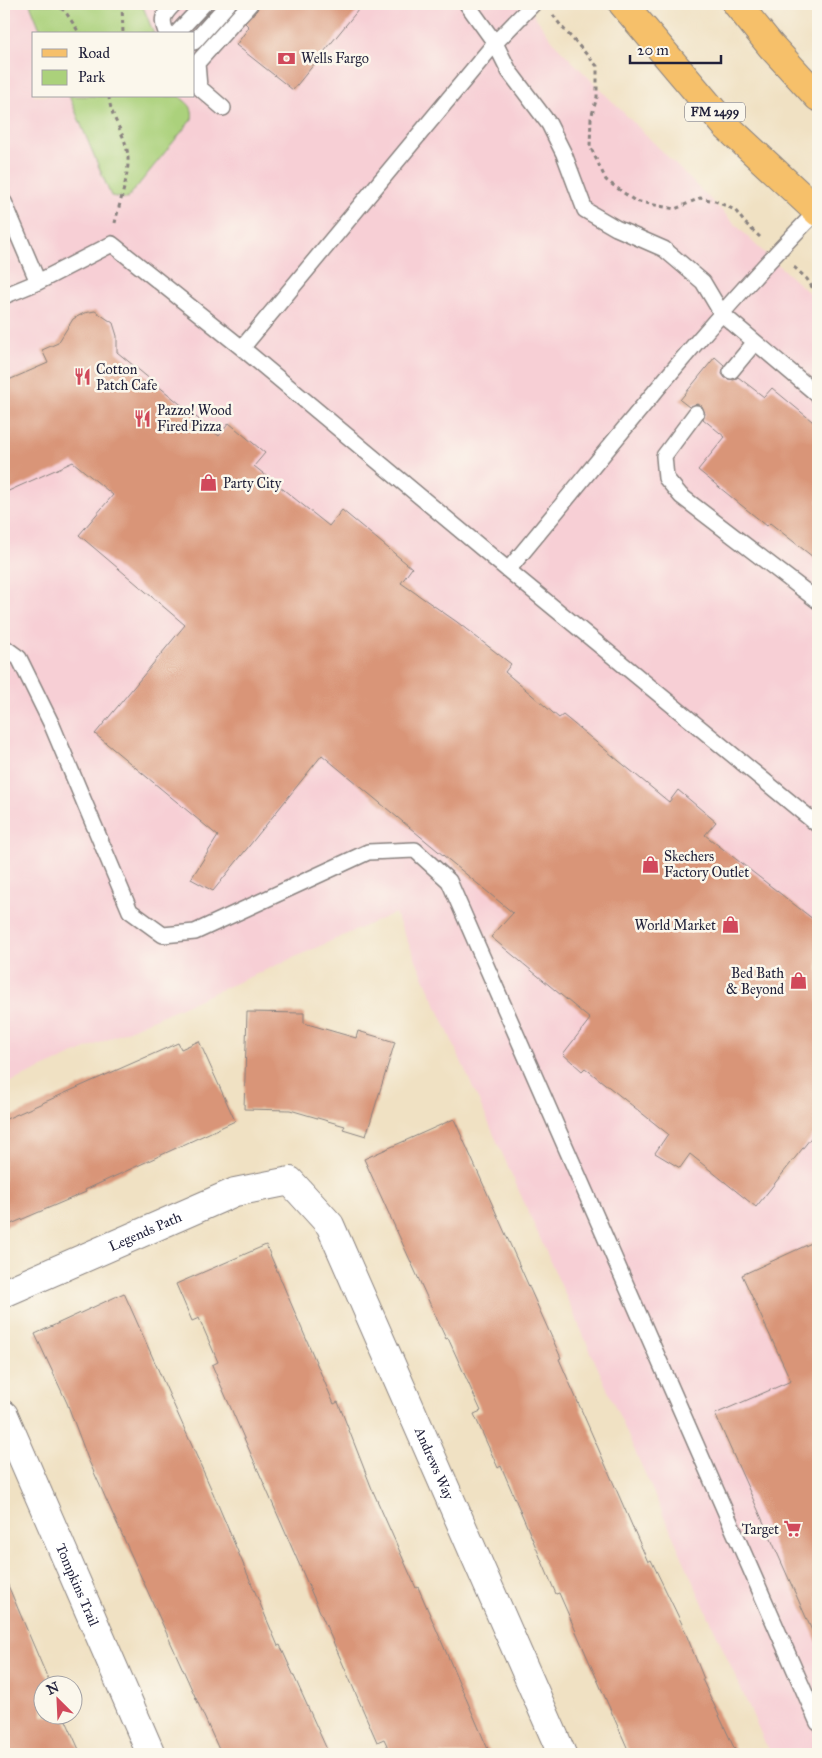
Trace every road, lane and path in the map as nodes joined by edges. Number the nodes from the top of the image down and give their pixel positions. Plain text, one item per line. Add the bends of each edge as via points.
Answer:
1 (54, 4) edge
2 (122, 4) edge
3 (174, 4) edge
4 (204, 4) edge
5 (228, 4) edge
6 (250, 4) edge
7 (467, 4) edge
8 (533, 4) edge
9 (623, 4) edge
10 (737, 4) edge
11 (164, 9) edge
12 (551, 11) dead end
13 (79, 32) edge
14 (123, 32) edge
15 (166, 32) edge
16 (178, 32) edge
17 (195, 41) edge
18 (495, 43) junction
19 (196, 85) edge
20 (818, 97) edge
21 (109, 98) edge
22 (223, 108) dead end
23 (4, 202) edge
24 (818, 211) edge
25 (112, 244) junction
26 (777, 252) junction
27 (38, 282) junction
28 (4, 296) edge
29 (818, 297) edge
30 (722, 314) junction
31 (755, 342) junction
32 (242, 348) junction
33 (731, 371) dead end
34 (818, 395) edge
35 (696, 413) dead end
36 (508, 570) junction
37 (818, 601) edge
38 (4, 647) edge
39 (818, 825) edge
40 (290, 1181) joint
41 (4, 1293) edge
42 (4, 1415) edge
43 (818, 1723) edge
44 (151, 1754) edge
45 (562, 1754) edge

1 - 13 path via 65,11
2 - 14 path
3 - 11 lane
4 - 16 lane
5 - 17 lane
6 - 19 lane via 198,62
7 - 18 lane
8 - 18 lane
9 - 24 main road, FM 2499 via 726,126
10 - 20 main road
11 - 15 lane via 162,22
12 - 26 path via 597,66 590,146 606,180 635,201 675,209 700,198 715,201 735,210
18 - 30 lane via 509,71 549,124 585,210 664,249 703,282
18 - 32 lane
19 - 22 lane
21 - 25 path via 110,111 123,132 128,159
23 - 27 lane
24 - 26 lane
25 - 27 lane
25 - 32 lane
26 - 29 path via 807,279
26 - 30 lane
27 - 28 lane
30 - 31 lane
30 - 36 lane
31 - 33 lane
31 - 34 lane
32 - 36 lane
35 - 37 lane via 664,456 666,478 681,496
36 - 39 lane
38 - 43 lane via 19,658 52,723 130,911 163,935 195,932 368,852 415,850 448,882
40 - 41 street, Legends Path via 235,1192
40 - 45 street, Andrews Way via 330,1225
42 - 44 street, Tompkins Trail

